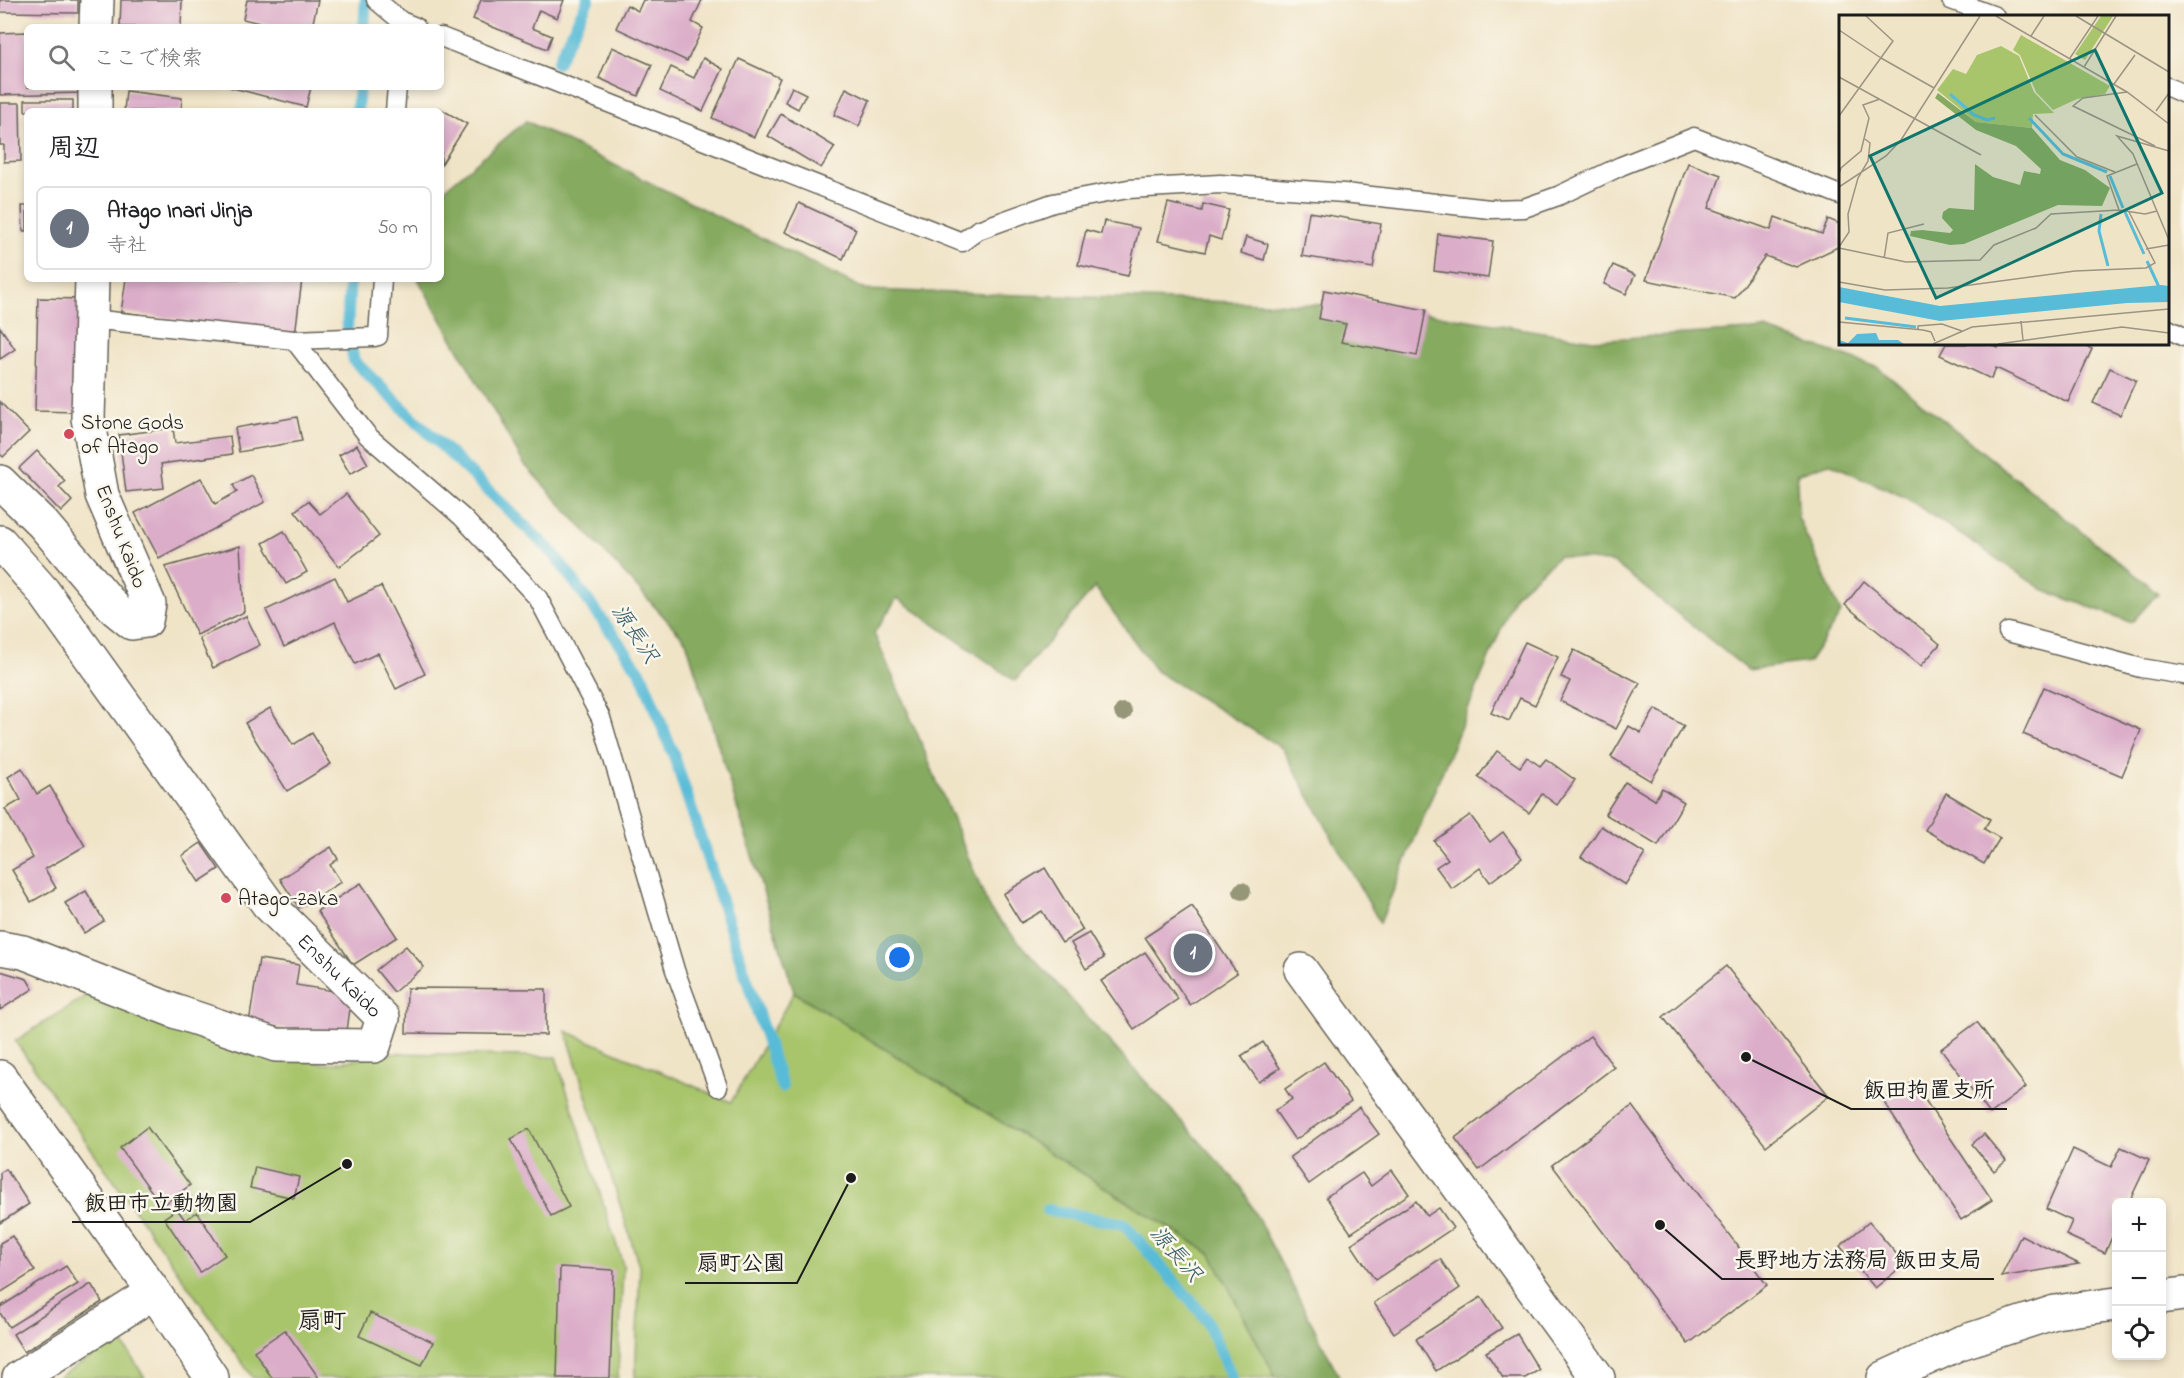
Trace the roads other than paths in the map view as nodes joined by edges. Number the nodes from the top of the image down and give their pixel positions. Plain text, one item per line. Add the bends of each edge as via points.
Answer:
1 (97, 0) edge
2 (376, 0) edge
3 (1951, 0) edge
4 (1992, 15) edge
5 (402, 22) edge
6 (96, 24) edge
7 (444, 38) edge
8 (2169, 87) edge
9 (95, 90) edge
10 (396, 90) edge
11 (2184, 94) edge
12 (95, 108) edge
13 (395, 108) edge
14 (1839, 195) edge
15 (92, 282) edge
16 (382, 282) edge
17 (90, 320) junction
18 (2169, 330) edge
19 (2184, 338) edge
20 (294, 340) junction
21 (0, 482) edge
22 (0, 542) edge
23 (2008, 632) dead end
24 (2184, 675) edge
25 (0, 948) edge
26 (1301, 970) dead end
27 (0, 1077) edge
28 (718, 1087) dead end
29 (154, 1292) junction
30 (2184, 1294) edge
31 (2166, 1296) edge
32 (2112, 1305) edge
33 (20, 1378) edge
34 (212, 1378) edge
35 (1598, 1378) edge
36 (1884, 1378) edge

1 - 6 main road
2 - 5 lane
3 - 4 lane
7 - 14 lane via 962,242 978,230 1053,203 1128,189 1220,184 1490,210 1524,208 1694,137
8 - 11 lane
9 - 12 main road
10 - 13 lane
15 - 17 main road, Enshu Kaido
16 - 20 lane via 378,336
17 - 20 lane
17 - 21 main road, Enshu Kaido via 88,418 102,495 149,604 146,621 132,623 116,610 44,524
18 - 19 lane
20 - 28 lane via 368,436 462,517 538,598 601,718 675,970
22 - 25 main road, Enshu Kaido via 43,591 268,904 382,1018 374,1046 276,1045 177,1012 23,952
23 - 24 lane via 2141,668
26 - 35 main road
27 - 29 main road
29 - 33 main road
29 - 34 main road
30 - 31 main road
32 - 36 main road via 2055,1312 1960,1343

